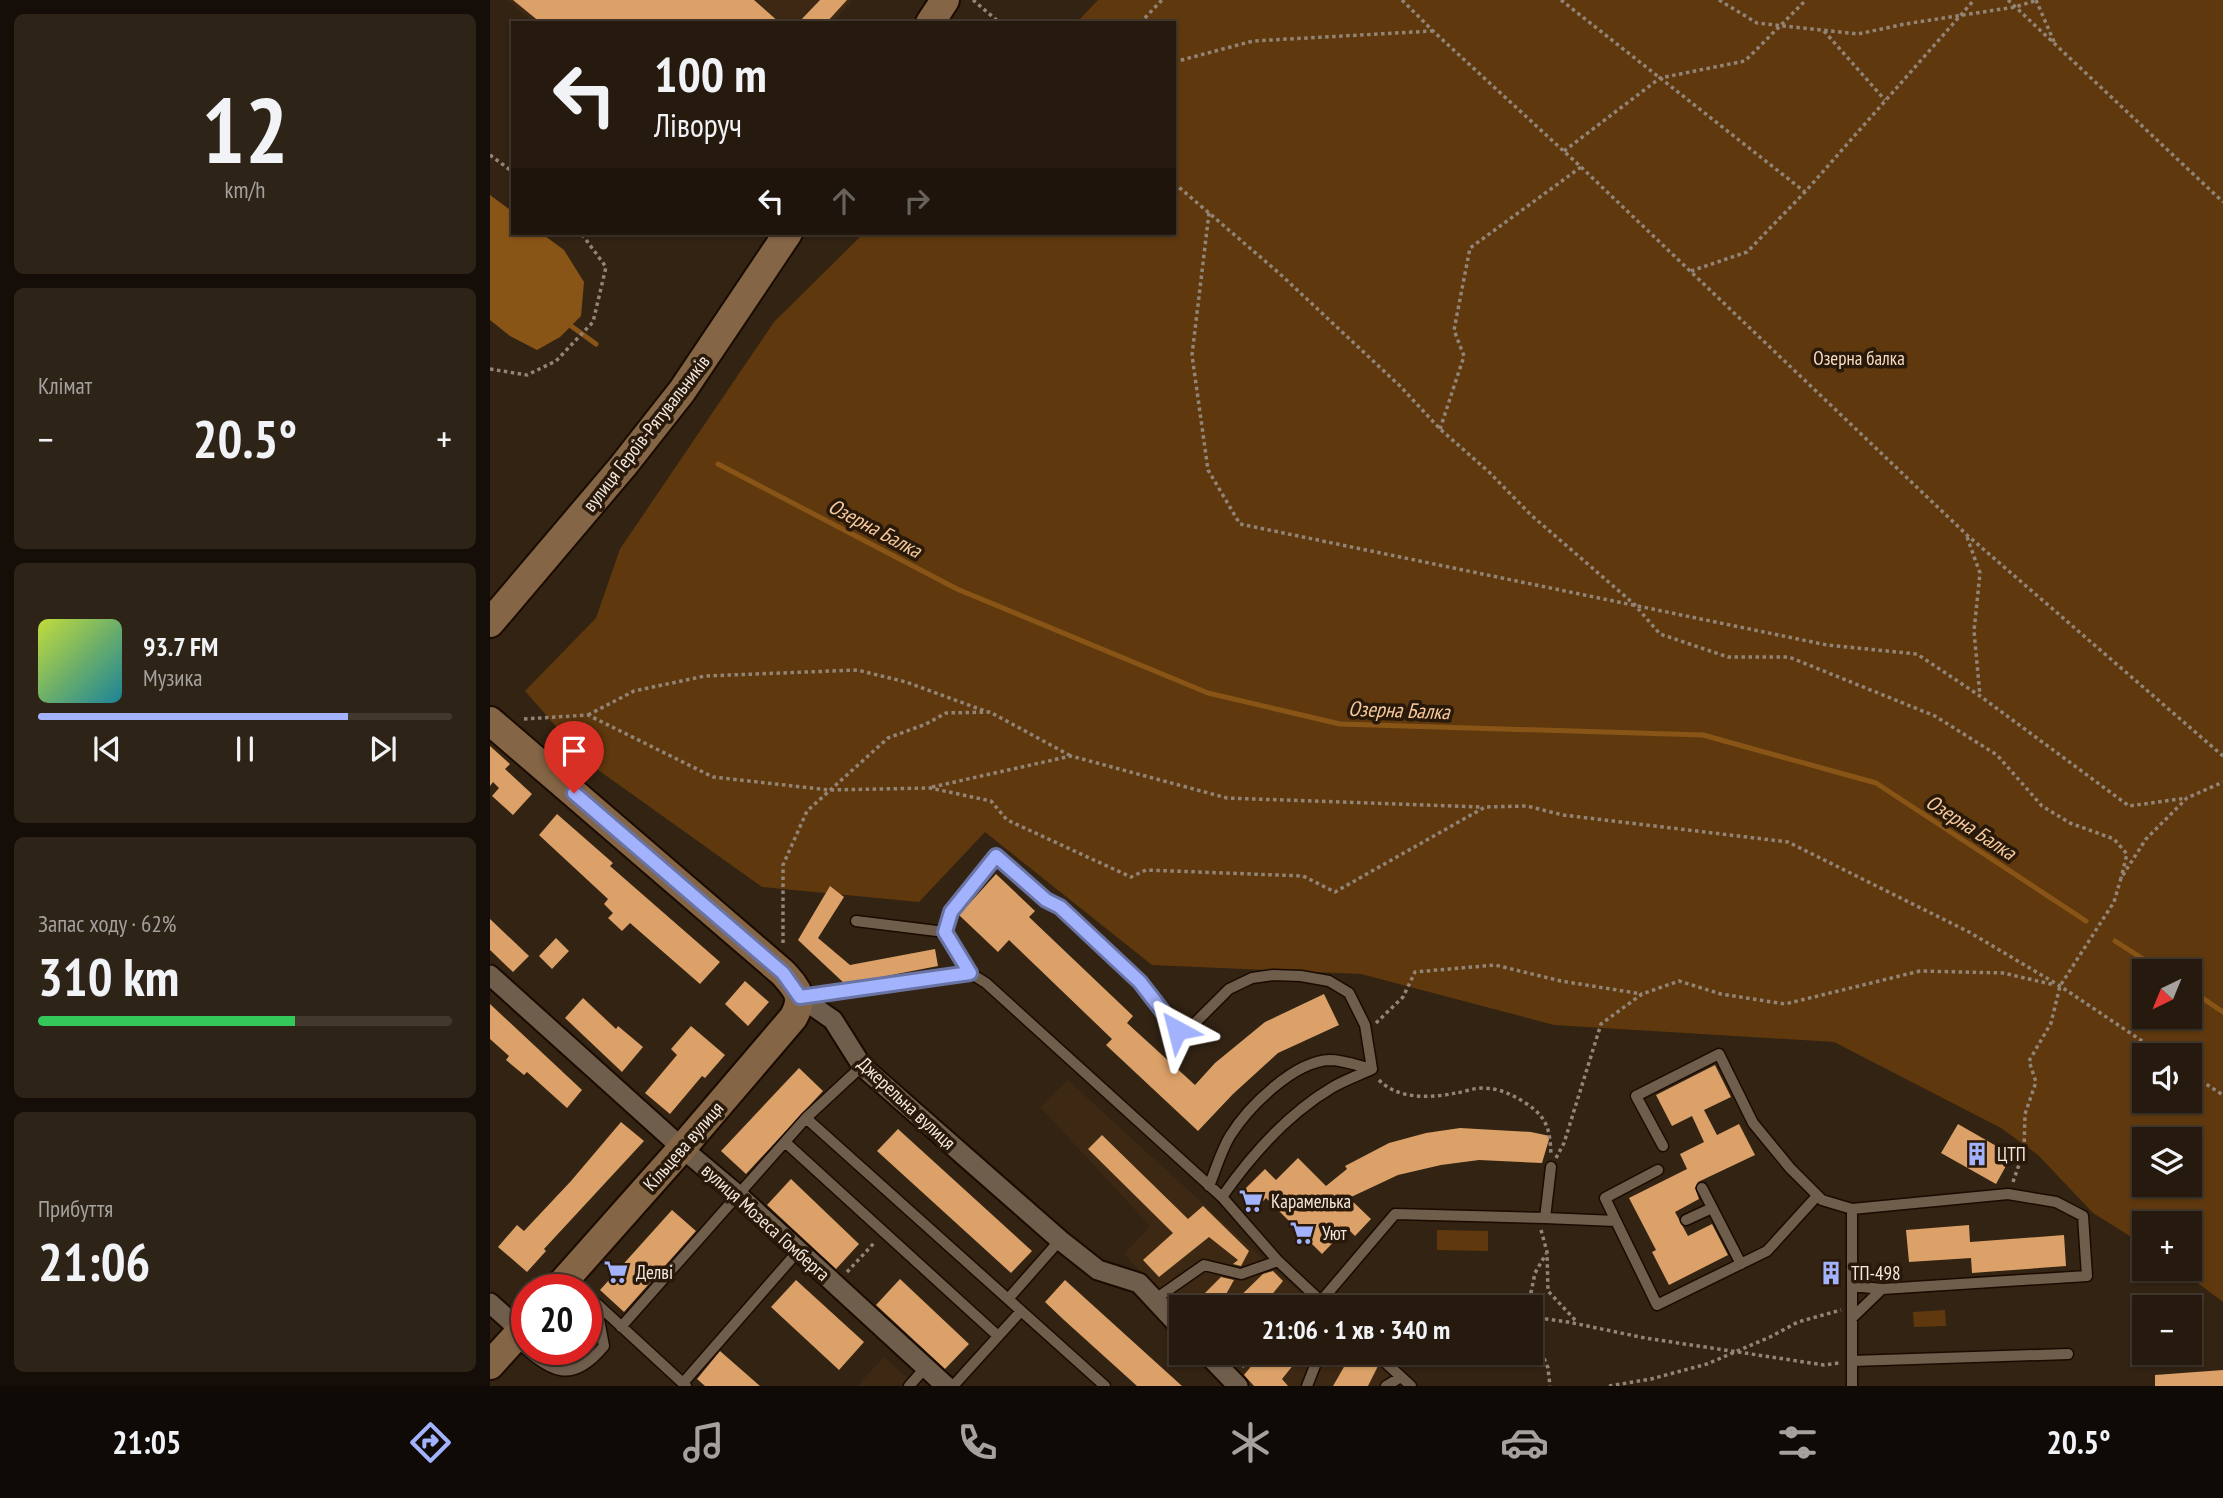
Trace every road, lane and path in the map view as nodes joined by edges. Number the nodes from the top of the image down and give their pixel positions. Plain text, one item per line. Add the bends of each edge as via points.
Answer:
1 (945, 0) edge
2 (973, 0) edge
3 (1162, 0) edge
4 (1402, 0) edge
5 (1561, 0) edge
6 (1719, 0) edge
7 (1806, 0) edge
8 (1974, 0) edge
9 (2008, 0) edge
10 (2037, 0) edge
11 (2015, 7) junction
12 (1959, 16) junction
13 (931, 21) edge
14 (998, 21) edge
15 (1142, 21) edge
16 (1782, 25) junction
17 (1822, 30) junction
18 (1433, 31) junction
19 (2056, 46) junction
20 (1176, 61) edge
21 (1660, 78) junction
22 (1885, 100) junction
23 (1564, 151) junction
24 (490, 155) edge
25 (1581, 167) junction
26 (511, 171) edge
27 (1176, 185) edge
28 (1805, 192) junction
29 (2223, 202) edge
30 (1209, 213) junction
31 (582, 235) edge
32 (787, 235) edge
33 (1690, 271) junction
34 (490, 369) edge
35 (1440, 429) junction
36 (1967, 535) junction
37 (1634, 604) junction
38 (490, 623) edge
39 (1980, 696) junction
40 (990, 712) junction
41 (588, 715) junction
42 (490, 721) edge
43 (1071, 756) junction
44 (2223, 756) edge
45 (2223, 782) edge
46 (930, 788) junction
47 (829, 790) junction
48 (2187, 797) junction
49 (1485, 807) junction
50 (2121, 878) junction
51 (856, 921) dead end
52 (945, 932) junction
53 (783, 973) junction
54 (970, 973) junction
55 (490, 975) edge
56 (2060, 986) junction
57 (1642, 994) junction
58 (800, 997) junction
59 (1365, 1025) junction
60 (2145, 1043) edge
61 (862, 1066) junction
62 (1372, 1069) junction
63 (2202, 1081) edge
64 (2223, 1095) edge
65 (806, 1118) junction
66 (785, 1142) junction
67 (1663, 1146) dead end
68 (682, 1148) junction
69 (1551, 1167) junction
70 (1658, 1170) dead end
71 (1209, 1185) junction
72 (1702, 1188) dead end
73 (2008, 1194) junction
74 (739, 1196) junction
75 (1817, 1196) junction
76 (1222, 1197) junction
77 (1712, 1208) junction
78 (1852, 1209) junction
79 (1540, 1218) junction
80 (1686, 1220) dead end
81 (1616, 1221) junction
82 (884, 1232) junction
83 (1060, 1240) junction
84 (799, 1250) junction
85 (1547, 1252) junction
86 (1278, 1261) junction
87 (1741, 1264) junction
88 (584, 1274) edge
89 (837, 1284) junction
90 (1852, 1286) junction
91 (1882, 1289) junction
92 (1314, 1295) edge
93 (1331, 1295) edge
94 (1530, 1295) edge
95 (1008, 1299) junction
96 (1154, 1300) junction
97 (490, 1303) edge
98 (602, 1310) edge
99 (1021, 1311) junction
100 (1852, 1312) junction
101 (1169, 1316) edge
102 (1543, 1319) edge
103 (511, 1323) edge
104 (1578, 1324) junction
105 (621, 1327) junction
106 (998, 1336) junction
107 (511, 1341) edge
108 (1739, 1351) junction
109 (2068, 1354) dead end
110 (1543, 1356) edge
111 (1852, 1361) junction
112 (490, 1365) edge
113 (543, 1365) edge
114 (588, 1365) edge
115 (1216, 1365) edge
116 (1315, 1365) edge
117 (1388, 1365) edge
118 (926, 1367) junction
119 (1401, 1377) junction
120 (1232, 1384) edge
121 (685, 1385) edge
122 (909, 1386) edge
123 (946, 1386) edge
124 (953, 1386) edge
125 (1105, 1386) edge
126 (1307, 1386) edge
127 (1387, 1386) edge
128 (1411, 1386) edge
129 (1550, 1386) edge
130 (1609, 1386) edge
131 (1852, 1386) edge

1 - 13 main road
2 - 14 path
3 - 15 path
4 - 18 path
5 - 21 path
6 - 16 path via 1757,23
7 - 16 path
8 - 12 path
9 - 11 path
10 - 11 path
10 - 19 path
11 - 12 path
11 - 19 path
12 - 17 path via 1858,34
12 - 22 path
16 - 17 path
16 - 21 path via 1745,61
17 - 22 path
18 - 20 path via 1253,41
18 - 23 path
19 - 29 path
21 - 23 path
21 - 28 path
22 - 28 path
23 - 25 path
24 - 26 path
25 - 33 path
25 - 35 path via 1470,248 1454,330 1464,356
27 - 30 path
28 - 33 path via 1747,252
30 - 35 path via 1402,387
30 - 37 path via 1192,355 1208,470 1240,524
31 - 34 path via 606,267 593,322 556,361 527,375
32 - 38 main road, вулиця Героїв-Рятувальників via 682,391
33 - 36 path
35 - 37 path
36 - 39 path via 1980,573 1974,632
36 - 44 path
37 - 39 path via 1827,645 1917,654
37 - 50 path via 1660,635 1728,657 1789,657 1936,716 1997,755 2042,806 2070,823 2114,839 2127,854
39 - 48 path via 2129,806
40 - 41 path via 857,670 705,676 634,691
40 - 43 path
40 - 47 path via 946,713 888,738
41 - 42 path
41 - 47 path via 713,777
42 - 53 main road, Джерельна вулиця
43 - 46 path
43 - 49 path via 1227,798
45 - 48 path
46 - 47 path
46 - 49 path via 991,801 1007,820 1131,877 1146,870 1303,876 1335,892
47 - 53 path via 807,811 783,866
48 - 50 path via 2146,839
49 - 56 path via 1527,806 1563,815 1788,842 1969,932
50 - 56 path via 2114,902
51 - 52 lane
52 - 54 lane
52 - 59 lane via 951,912 996,856 1060,907 1140,982 1177,1030 1194,1024 1229,989 1252,978 1273,975 1301,976 1340,986 1349,993
53 - 58 main road, Джерельна вулиця
54 - 58 lane
54 - 71 lane
55 - 68 street, вулиця Мозеса Гомберга
56 - 57 path via 2003,973 1920,971 1785,1004 1721,994 1679,981
56 - 60 path
56 - 73 path via 2051,1023 2029,1061 2036,1082 2025,1114 2024,1150
57 - 59 path via 1496,965 1415,972 1403,997 1376,1023
57 - 69 path via 1601,1024 1564,1143
58 - 61 street, Джерельна вулиця via 833,1020
58 - 68 main road, Кільцева вулиця via 793,1018
59 - 62 lane
61 - 65 lane
61 - 83 street, Джерельна вулиця
62 - 69 path via 1384,1085 1405,1094 1432,1097 1481,1088 1509,1092 1537,1111 1550,1132
62 - 71 lane via 1331,1060 1310,1063 1285,1079 1256,1103 1230,1136
62 - 76 lane via 1332,1087 1279,1126
63 - 64 path
65 - 66 lane
65 - 95 lane
66 - 74 lane
66 - 82 lane
67 - 75 lane via 1636,1096 1719,1054 1753,1124
68 - 74 street, вулиця Мозеса Гомберга
68 - 88 main road, Кільцева вулиця
69 - 79 lane
70 - 81 lane via 1605,1198
71 - 76 lane
72 - 77 lane
73 - 78 lane
73 - 91 lane via 2056,1202 2083,1216 2087,1276
74 - 84 street, вулиця Мозеса Гомберга
74 - 105 lane
75 - 78 lane
75 - 87 lane via 1767,1251
76 - 86 lane
77 - 80 lane
77 - 87 lane
78 - 90 lane
79 - 81 lane
79 - 85 path
79 - 93 lane via 1395,1214
81 - 87 lane via 1657,1305
82 - 89 path
82 - 106 lane
83 - 95 lane
83 - 96 street, Джерельна вулиця via 1098,1270 1139,1283
84 - 89 street, вулиця Мозеса Гомберга
84 - 121 lane
85 - 94 path via 1535,1273
85 - 104 path via 1548,1291
86 - 92 lane
86 - 96 lane via 1241,1274 1204,1265
89 - 118 street, вулиця Мозеса Гомберга
90 - 91 lane
90 - 100 lane
91 - 100 lane
95 - 99 lane
96 - 101 street, Джерельна вулиця
97 - 103 street
98 - 105 lane
99 - 106 lane
99 - 125 lane
100 - 108 path via 1798,1322
100 - 111 lane
102 - 104 path
104 - 108 path
105 - 121 lane
106 - 124 lane
107 - 112 main road
108 - 111 path via 1825,1365
108 - 130 path via 1676,1373
109 - 111 lane
110 - 129 path
111 - 131 lane
113 - 114 lane via 561,1376 578,1373
115 - 120 street
116 - 126 lane
117 - 119 lane
118 - 122 lane
118 - 123 street, вулиця Мозеса Гомберга
119 - 127 lane
119 - 128 lane

